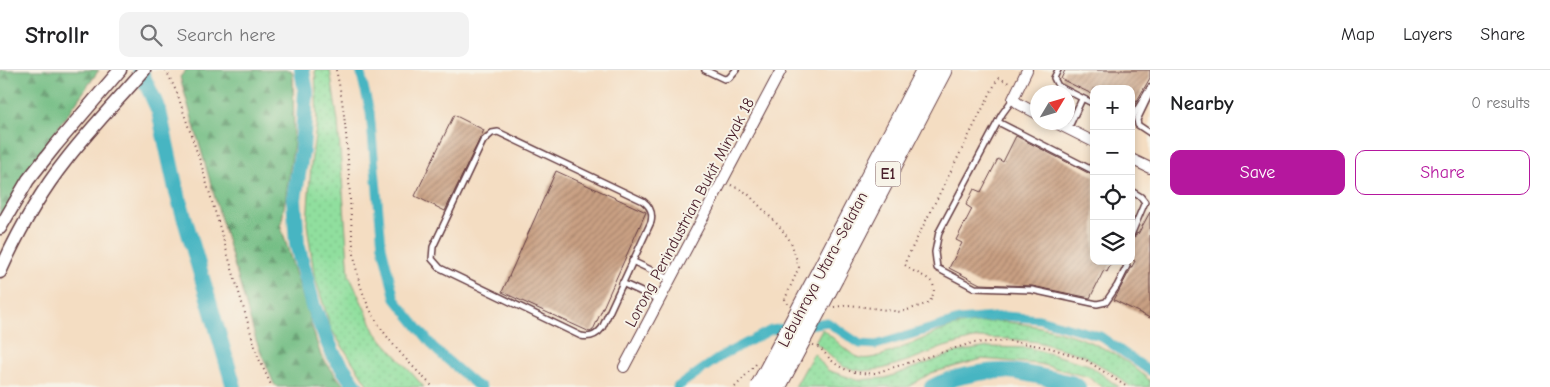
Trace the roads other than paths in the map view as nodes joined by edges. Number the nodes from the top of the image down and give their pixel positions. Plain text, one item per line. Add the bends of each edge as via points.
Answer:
1 (120, 70) edge
2 (144, 70) edge
3 (705, 70) edge
4 (736, 70) edge
5 (781, 70) edge
6 (926, 70) edge
7 (942, 70) edge
8 (1027, 70) edge
9 (1058, 70) edge
10 (1150, 88) edge
11 (1150, 93) edge
12 (1013, 99) junction
13 (1082, 99) junction
14 (1090, 102) edge
15 (1030, 110) edge
16 (1135, 113) edge
17 (1075, 114) edge
18 (998, 122) junction
19 (1070, 130) edge
20 (1150, 133) edge
21 (1090, 140) edge
22 (1135, 161) edge
23 (1150, 168) edge
24 (1090, 170) edge
25 (1135, 193) edge
26 (1135, 226) edge
27 (0, 228) edge
28 (632, 261) junction
29 (1127, 265) edge
30 (0, 272) edge
31 (828, 273) junction
32 (670, 279) junction
33 (622, 283) junction
34 (659, 300) junction
35 (624, 367) dead end
36 (760, 387) edge
37 (776, 387) edge

1 - 27 street via 28,180
2 - 30 street via 66,160 38,199 18,232
3 - 4 lane via 724,79
5 - 32 street, Lorong Perindustrian Bukit Minyak 18
6 - 31 highway, Lebuhraya Utara–Selatan / E1
7 - 31 highway, Lebuhraya Utara–Selatan / E1
8 - 12 street
9 - 13 lane via 1054,78 1058,86
10 - 16 lane
11 - 20 lane via 1137,120 1138,125
12 - 15 street
12 - 18 lane
13 - 14 lane
13 - 17 lane
18 - 24 lane
18 - 29 lane via 939,232 935,252 937,268 975,288 1032,290 1097,304 1106,302
19 - 21 street
22 - 23 street
25 - 26 lane via 1145,202
28 - 32 lane
28 - 33 lane
28 - 33 lane via 651,222 648,204 498,132 483,141 432,247 435,265 440,268 587,338 602,328
31 - 36 highway, Lebuhraya Utara–Selatan / E1, bridge
31 - 37 highway, Lebuhraya Utara–Selatan / E1, bridge
32 - 34 street, Lorong Perindustrian Bukit Minyak 18
33 - 34 lane
34 - 35 street, Lorong Perindustrian Bukit Minyak 18

